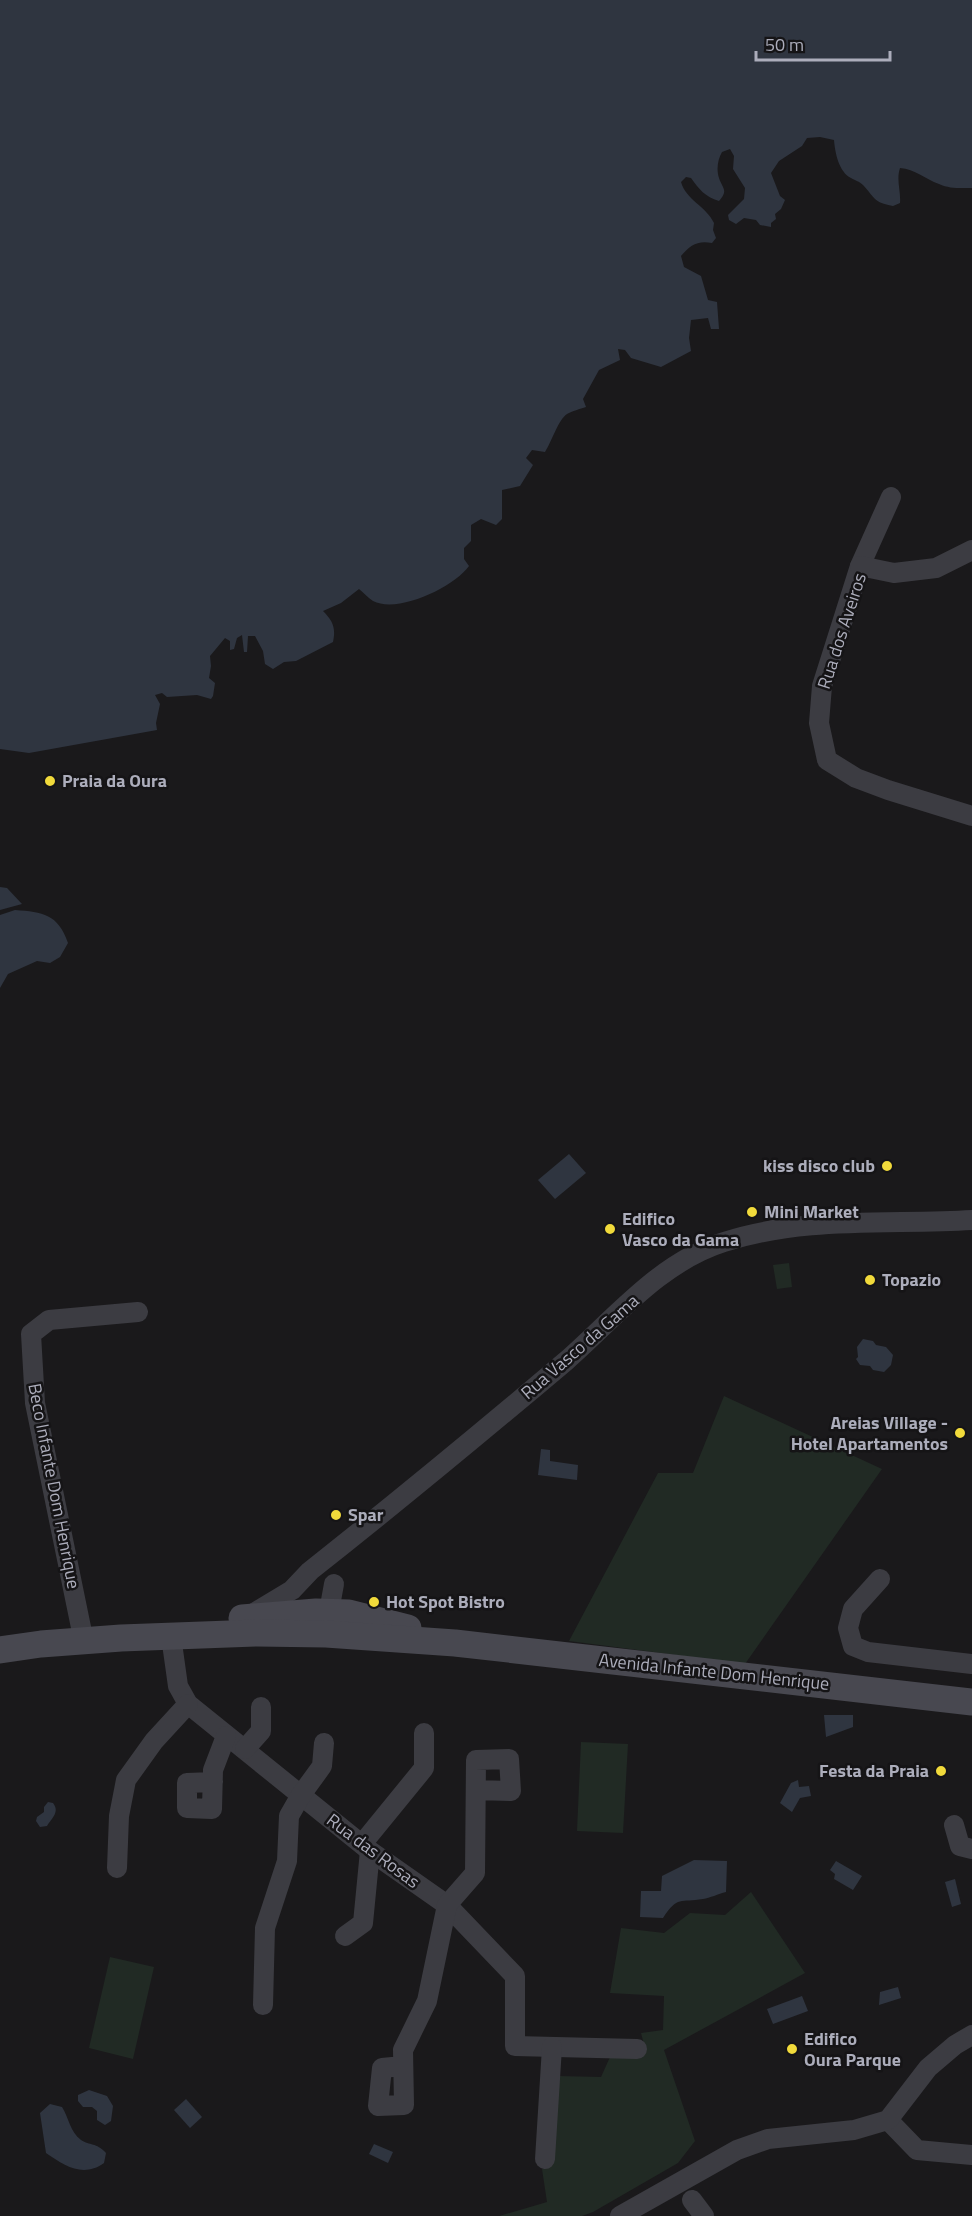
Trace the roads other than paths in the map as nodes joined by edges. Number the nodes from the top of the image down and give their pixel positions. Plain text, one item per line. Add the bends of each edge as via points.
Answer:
1 (891, 497) dead end
2 (972, 550) edge
3 (860, 566) junction
4 (972, 816) edge
5 (972, 1220) edge
6 (138, 1312) dead end
7 (355, 1535) junction
8 (880, 1579) dead end
9 (334, 1584) junction
10 (310, 1609) junction
11 (359, 1615) junction
12 (243, 1625) junction
13 (171, 1636) junction
14 (0, 1638) edge
15 (401, 1640) junction
16 (84, 1642) junction
17 (455, 1643) junction
18 (41, 1644) junction
19 (0, 1650) edge
20 (972, 1664) edge
21 (972, 1702) edge
22 (188, 1704) junction
23 (261, 1707) dead end
24 (424, 1732) dead end
25 (226, 1736) junction
26 (324, 1743) dead end
27 (245, 1749) junction
28 (213, 1782) dead end
29 (476, 1790) dead end
30 (301, 1795) junction
31 (954, 1825) dead end
32 (366, 1847) junction
33 (972, 1849) edge
34 (117, 1868) dead end
35 (447, 1905) junction
36 (345, 1936) dead end
37 (263, 2004) dead end
38 (972, 2035) edge
39 (552, 2047) junction
40 (637, 2049) dead end
41 (404, 2066) dead end
42 (888, 2120) junction
43 (972, 2155) edge
44 (545, 2159) dead end
45 (692, 2200) dead end
46 (620, 2216) edge
47 (704, 2216) edge

1 - 3 street
2 - 3 street, Rua dos Aveiros via 936,568 894,573
3 - 4 street, Rua dos Aveiros via 822,686 819,723 827,760 856,778
5 - 7 street, Rua Vasco da Gama via 777,1229 724,1242 686,1257
6 - 16 street, Beco Infante Dom Henrique via 49,1320 31,1334 35,1403
7 - 9 street
7 - 10 street, Rua Vasco da Gama via 310,1571
8 - 20 street via 853,1610 848,1628 853,1646 868,1652
9 - 10 street via 330,1606
9 - 11 street via 341,1598
10 - 11 street, Avenida Infante Dom Henrique
10 - 12 street, Avenida Infante Dom Henrique
10 - 15 street via 384,1630
11 - 17 street, Avenida Infante Dom Henrique
12 - 13 street, Avenida Infante Dom Henrique via 221,1621
12 - 15 street, Avenida Infante Dom Henrique
13 - 16 street, Avenida Infante Dom Henrique
13 - 22 street, Rua das Rosas via 178,1686
14 - 18 street, Avenida Infante Dom Henrique
15 - 17 street, Avenida Infante Dom Henrique
16 - 18 street, Avenida Infante Dom Henrique
17 - 21 street, Avenida Infante Dom Henrique
18 - 19 street, Avenida Infante Dom Henrique
22 - 25 street, Rua das Rosas
22 - 34 street via 126,1780 119,1816
23 - 27 street via 261,1731
24 - 32 street via 424,1768
25 - 27 street, Rua das Rosas
25 - 28 street via 213,1770
26 - 30 street via 322,1766
27 - 30 street, Rua das Rosas
29 - 35 street via 475,1873
30 - 32 street, Rua das Rosas
30 - 37 street via 289,1816 287,1861 265,1928
31 - 33 street via 960,1846
32 - 35 street, Rua das Rosas
32 - 36 street via 363,1923
35 - 39 street, Rua das Rosas via 515,1976 515,2046
35 - 41 street via 427,2001 403,2050
38 - 42 street via 928,2068
39 - 40 street, Rua das Rosas
39 - 44 street
42 - 43 street via 917,2150
42 - 46 street via 854,2130 768,2139 738,2150
45 - 47 street

